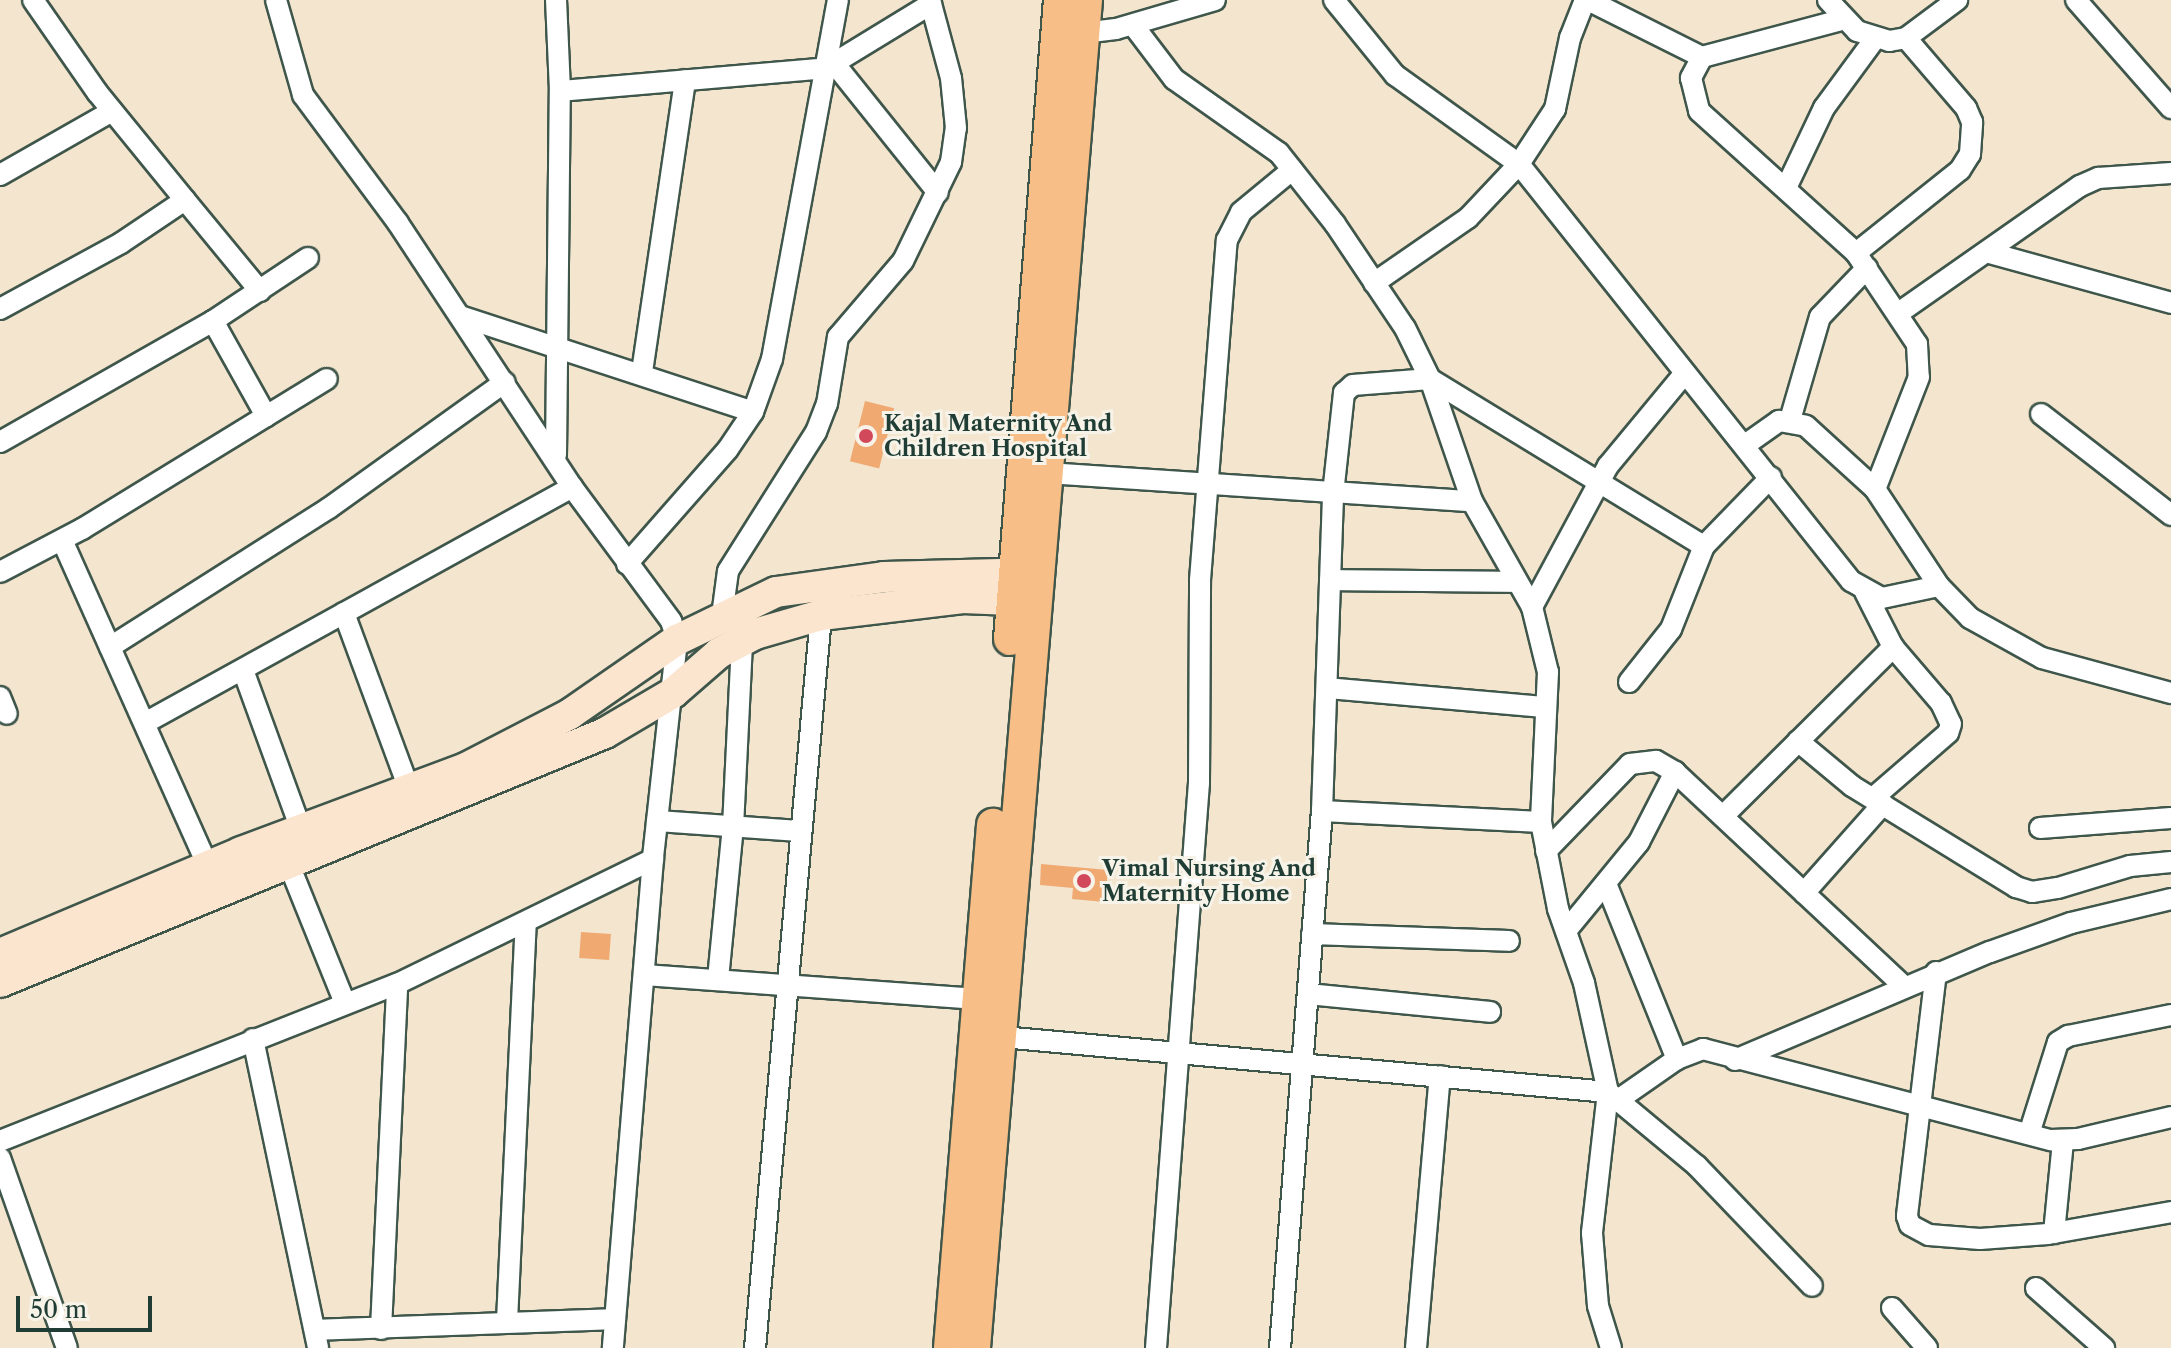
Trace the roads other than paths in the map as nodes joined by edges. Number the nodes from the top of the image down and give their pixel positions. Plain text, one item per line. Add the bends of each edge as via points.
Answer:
1 (33, 0) edge
2 (276, 0) edge
3 (556, 0) edge
4 (838, 0) edge
5 (1060, 0) edge
6 (1086, 0) edge
7 (1215, 0) edge
8 (1334, 0) edge
9 (1587, 0) edge
10 (1828, 0) edge
11 (1957, 0) edge
12 (2076, 0) edge
13 (931, 2) edge
14 (1614, 6) edge
15 (1841, 20) junction
16 (1133, 25) junction
17 (1070, 35) junction
18 (1906, 38) junction
19 (1874, 40) junction
20 (1702, 57) junction
21 (830, 66) junction
22 (685, 80) junction
23 (560, 91) junction
24 (2171, 108) edge
25 (112, 111) junction
26 (1519, 164) junction
27 (1292, 170) junction
28 (2171, 173) edge
29 (0, 175) edge
30 (1786, 188) junction
31 (938, 193) junction
32 (185, 200) junction
33 (1990, 253) junction
34 (308, 258) dead end
35 (1862, 260) junction
36 (1374, 283) junction
37 (260, 291) junction
38 (2171, 303) edge
39 (0, 309) edge
40 (1900, 312) junction
41 (460, 316) junction
42 (213, 321) junction
43 (557, 347) junction
44 (642, 372) junction
45 (1684, 374) junction
46 (327, 379) dead end
47 (1430, 379) junction
48 (505, 382) junction
49 (753, 412) junction
50 (2041, 414) dead end
51 (266, 416) junction
52 (1790, 420) junction
53 (0, 442) edge
54 (1745, 445) junction
55 (556, 455) junction
56 (1046, 473) junction
57 (1771, 477) junction
58 (1209, 484) junction
59 (1597, 484) junction
60 (572, 487) junction
61 (1875, 489) junction
62 (1333, 494) junction
63 (1472, 501) junction
64 (2171, 515) edge
65 (62, 540) junction
66 (1704, 546) junction
67 (627, 564) junction
68 (0, 572) edge
69 (1330, 580) junction
70 (1516, 582) junction
71 (1025, 586) junction
72 (1939, 586) junction
73 (1865, 592) junction
74 (1532, 607) junction
75 (344, 613) junction
76 (821, 615) junction
77 (722, 616) junction
78 (677, 640) junction
79 (742, 641) junction
80 (110, 647) junction
81 (1893, 647) junction
82 (243, 670) junction
83 (1629, 682) dead end
84 (1327, 688) junction
85 (673, 693) junction
86 (2171, 693) edge
87 (1545, 707) junction
88 (145, 723) junction
89 (1798, 741) junction
90 (1675, 772) junction
91 (409, 789) junction
92 (1878, 801) junction
93 (1322, 811) junction
94 (1723, 816) junction
95 (2171, 818) edge
96 (657, 821) junction
97 (1541, 822) junction
98 (733, 827) junction
99 (2040, 828) dead end
100 (301, 829) junction
101 (800, 831) junction
102 (1546, 851) junction
103 (653, 859) junction
104 (288, 862) junction
105 (2171, 862) edge
106 (208, 866) junction
107 (1607, 886) junction
108 (1804, 893) junction
109 (2171, 899) edge
110 (526, 923) junction
111 (1566, 931) junction
112 (1312, 934) junction
113 (1509, 941) dead end
114 (0, 954) edge
115 (1936, 972) junction
116 (644, 975) junction
117 (718, 979) junction
118 (0, 982) edge
119 (785, 982) junction
120 (397, 984) junction
121 (1903, 985) junction
122 (1308, 994) junction
123 (978, 999) junction
124 (345, 1003) junction
125 (1490, 1012) dead end
126 (2171, 1015) edge
127 (986, 1035) junction
128 (253, 1039) junction
129 (1181, 1054) junction
130 (1677, 1059) junction
131 (1735, 1060) junction
132 (1303, 1064) junction
133 (1440, 1076) junction
134 (1613, 1096) junction
135 (1922, 1109) junction
136 (2171, 1117) edge
137 (2029, 1134) junction
138 (0, 1141) edge
139 (2063, 1141) junction
140 (0, 1158) edge
141 (2171, 1212) edge
142 (2054, 1233) junction
143 (1812, 1286) dead end
144 (2036, 1288) dead end
145 (1892, 1308) dead end
146 (615, 1319) junction
147 (507, 1321) junction
148 (381, 1329) junction
149 (316, 1339) edge
150 (67, 1348) edge
151 (613, 1348) edge
152 (755, 1348) edge
153 (950, 1348) edge
154 (974, 1348) edge
155 (1156, 1348) edge
156 (1280, 1348) edge
157 (1416, 1348) edge
158 (1611, 1348) edge
159 (1927, 1348) edge
160 (2104, 1348) edge

1 - 25 street
2 - 41 street via 303,95
3 - 23 street
4 - 21 street
5 - 17 main road
6 - 17 main road
7 - 16 street
8 - 26 street via 1395,75
9 - 14 street
9 - 26 street via 1570,38 1555,109
10 - 15 street
11 - 18 street
12 - 24 street
13 - 21 street
13 - 31 street via 951,78 956,128 951,162
14 - 20 street
15 - 19 street
15 - 20 street
16 - 17 street
16 - 27 street via 1174,79 1279,153
17 - 56 main road
17 - 71 main road
18 - 19 street
18 - 35 street via 1966,108 1972,122 1970,154 1960,170
19 - 30 street via 1824,108
20 - 30 street via 1691,78 1699,111
21 - 22 street
21 - 31 street
21 - 49 street via 772,359
22 - 23 street
22 - 44 street
23 - 43 street
25 - 29 street
25 - 32 street
26 - 36 street via 1468,218
26 - 45 street
27 - 36 street
27 - 58 street via 1241,212 1227,240
28 - 33 street via 2098,178
30 - 35 street
31 - 77 street via 903,261 838,337 827,404 816,432 728,571
32 - 37 street
32 - 39 street via 121,243
33 - 38 street
33 - 40 street
34 - 37 street
35 - 40 street
35 - 52 street via 1820,317
36 - 47 street
37 - 42 street
40 - 61 street via 1917,344 1919,377
41 - 43 street
41 - 48 street
42 - 51 street
42 - 53 street
43 - 44 street
43 - 55 street
44 - 49 street
45 - 54 street
45 - 59 street via 1631,432
46 - 51 street
47 - 59 street
47 - 62 street via 1353,385 1344,393
47 - 63 street
48 - 55 street
48 - 80 street via 329,508
49 - 67 street via 728,449
50 - 64 street
51 - 65 street
52 - 54 street via 1779,421
52 - 61 street via 1833,448
54 - 57 street
55 - 60 street
56 - 58 street
56 - 71 main road
57 - 66 street
57 - 73 street
58 - 62 street
58 - 129 street via 1200,580 1199,783
59 - 66 street
59 - 74 street
60 - 67 street
60 - 75 street
61 - 72 street
62 - 63 street
62 - 69 street
63 - 70 street
65 - 68 street
65 - 80 street
66 - 83 street via 1671,629
67 - 78 street via 671,621
69 - 70 street
69 - 84 street
70 - 74 street
71 - 76 street
71 - 77 street via 818,584 776,592
71 - 123 main road
71 - 127 main road
72 - 73 street via 1893,597
72 - 86 street via 1970,618 2042,658
73 - 81 street
74 - 87 street via 1544,643
75 - 82 street
75 - 91 street
76 - 79 street
76 - 101 street
77 - 78 street
78 - 85 street
78 - 91 street via 570,714 466,768
79 - 85 street via 719,653
79 - 98 street
80 - 88 street
81 - 89 street
81 - 92 street via 1941,703 1951,724 1948,733
82 - 88 street
82 - 100 street
84 - 87 street
84 - 93 street
85 - 96 street
85 - 104 street via 605,733
87 - 97 street
88 - 106 street
89 - 92 street
89 - 94 street
90 - 94 street
90 - 102 street via 1656,761 1630,764
90 - 107 street via 1639,842
91 - 100 street
92 - 105 street via 2032,892 2130,866
92 - 108 street
93 - 97 street
93 - 112 street
94 - 108 street
95 - 99 street
96 - 98 street
96 - 103 street
97 - 102 street
98 - 101 street
98 - 117 street
100 - 106 street
101 - 119 street
102 - 111 street
103 - 110 street
103 - 116 street
104 - 118 street
104 - 124 street
106 - 114 street
107 - 111 street
107 - 130 street
108 - 121 street
109 - 115 street via 2071,923
110 - 120 street
110 - 147 street
111 - 134 street
112 - 113 street
112 - 122 street
115 - 121 street
115 - 135 street
116 - 117 street
116 - 146 street
117 - 119 street
119 - 123 street
119 - 152 street
120 - 124 street
120 - 148 street
121 - 131 street
122 - 125 street
122 - 132 street
123 - 127 main road
124 - 128 street
126 - 137 street via 2058,1042
127 - 129 street
127 - 153 main road
127 - 154 main road
128 - 138 street
128 - 149 street
129 - 132 street
129 - 155 street
130 - 131 street via 1703,1049
130 - 134 street
131 - 135 street
132 - 133 street
132 - 156 street
133 - 134 street
133 - 157 street
134 - 143 street via 1697,1166
134 - 158 street via 1592,1233 1598,1306
135 - 137 street
135 - 142 street via 1910,1225 1929,1235 1965,1238
136 - 139 street
137 - 139 street
139 - 142 street
140 - 150 street
141 - 142 street
144 - 160 street
145 - 159 street
146 - 147 street
146 - 151 street
147 - 148 street
148 - 149 street

